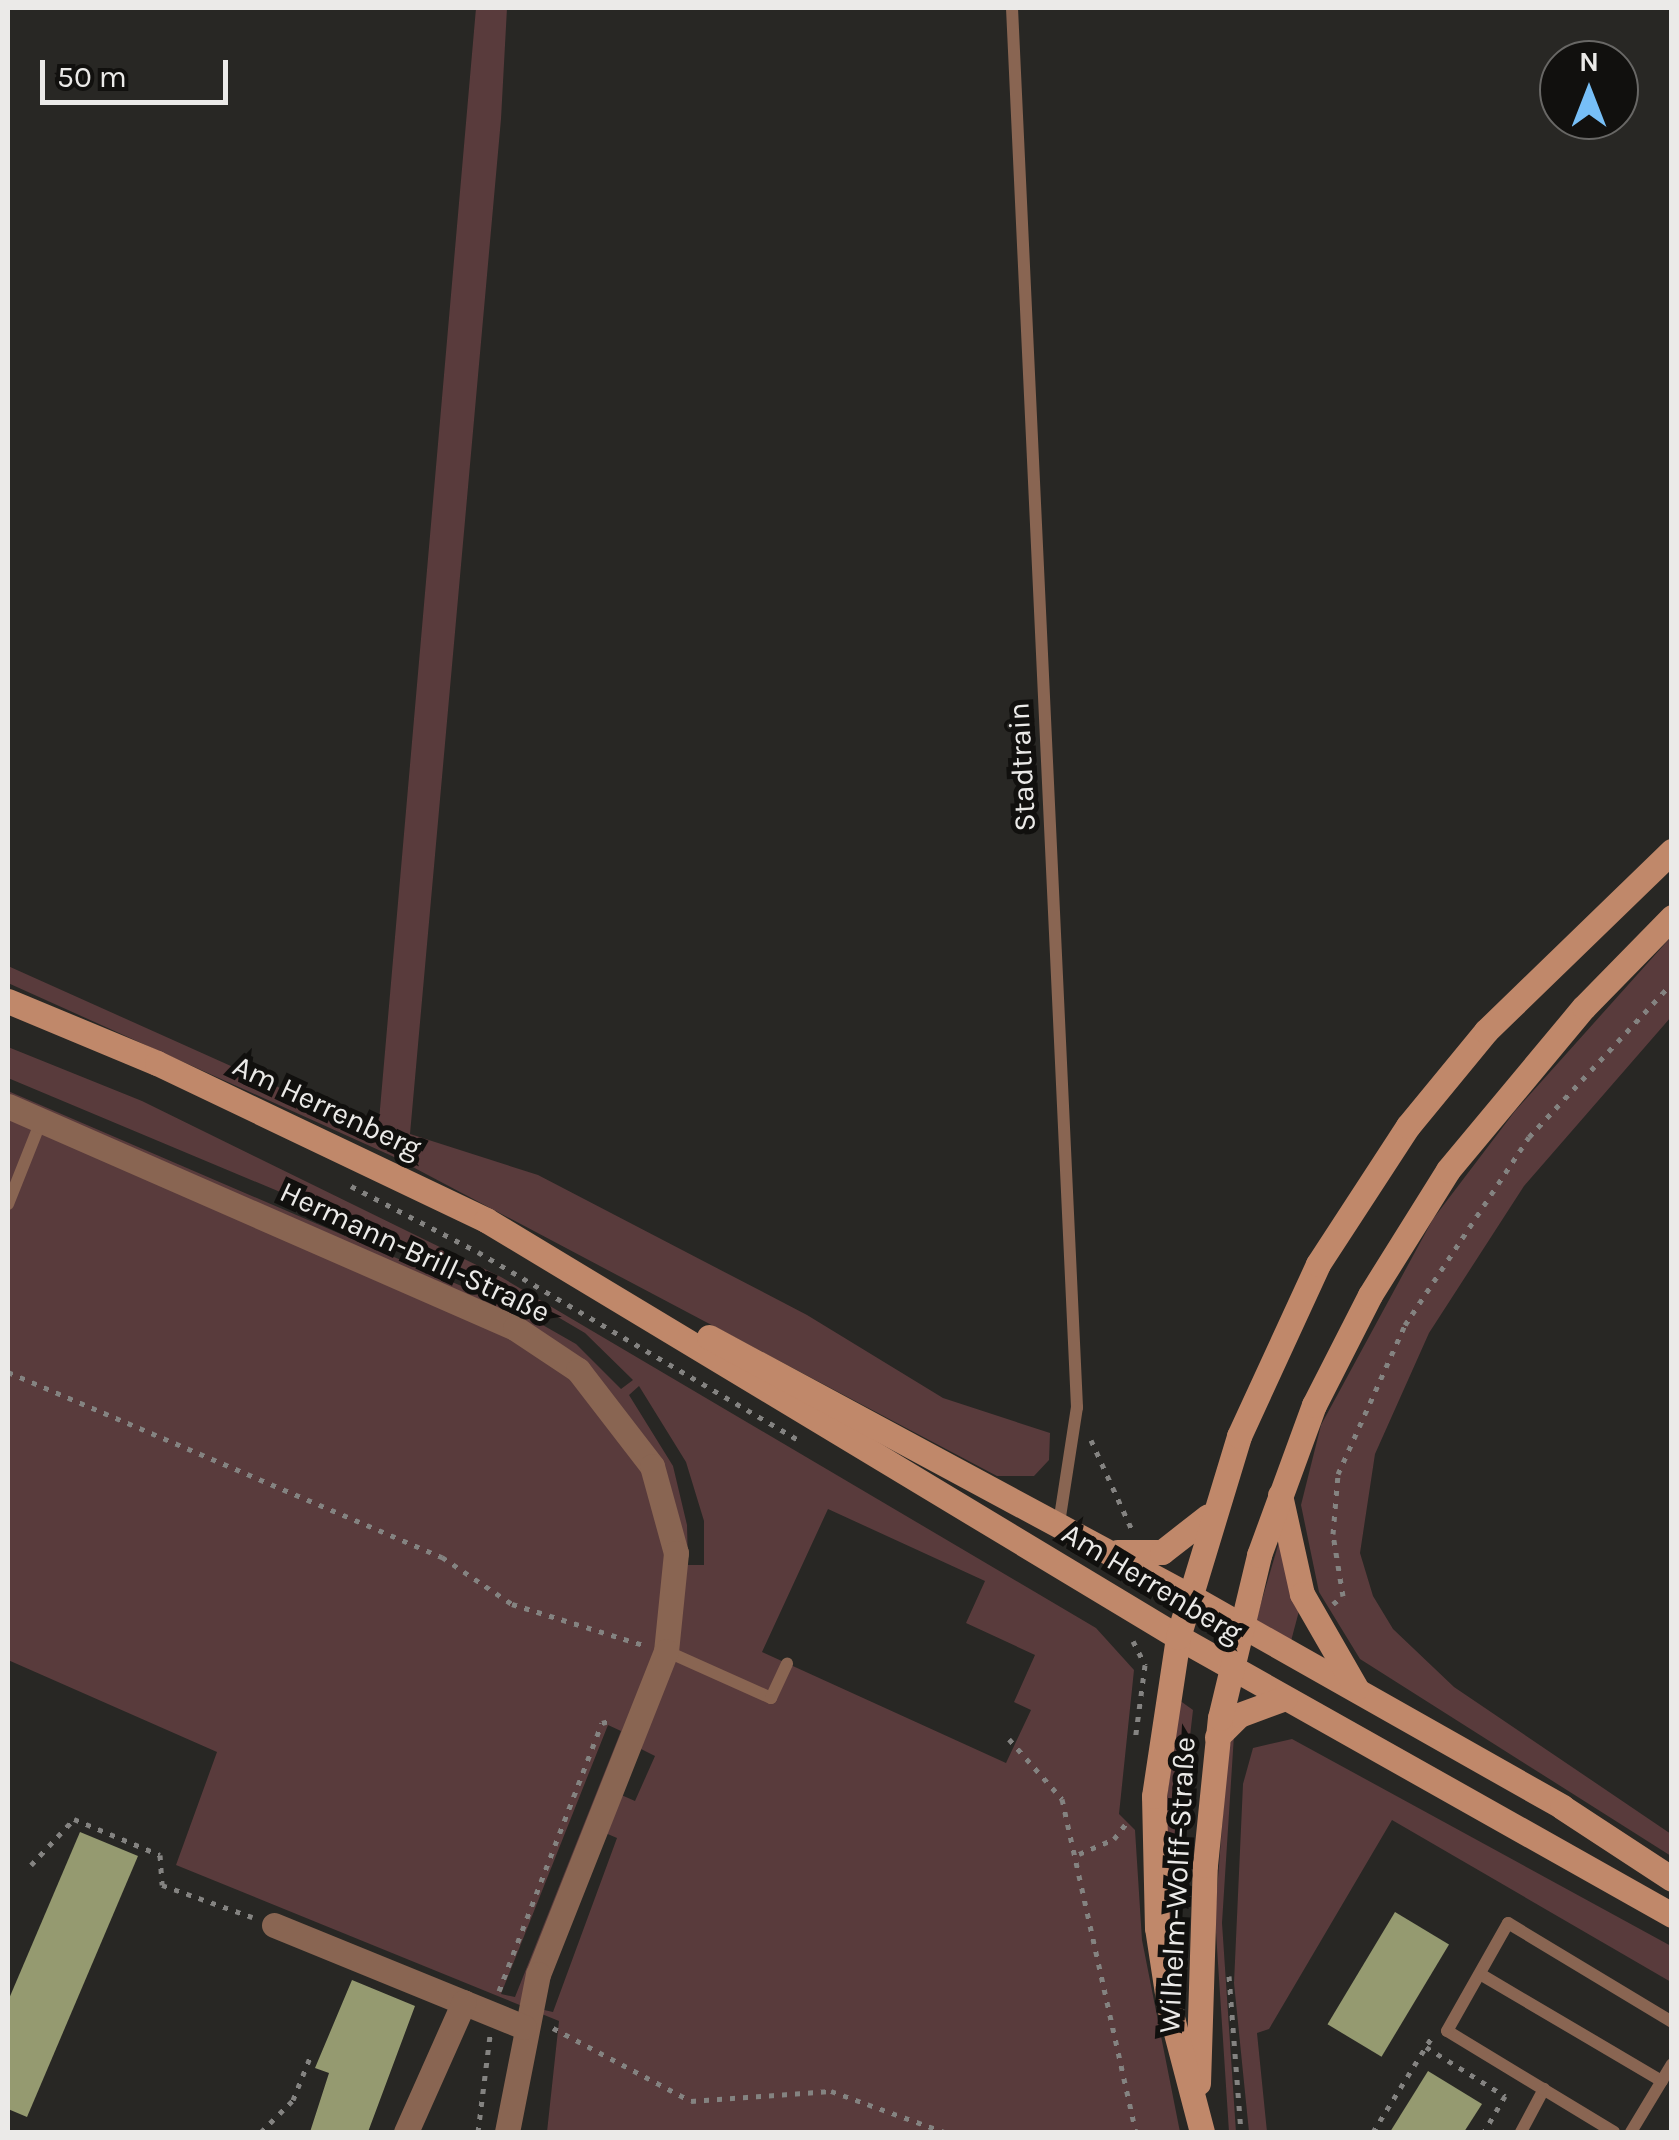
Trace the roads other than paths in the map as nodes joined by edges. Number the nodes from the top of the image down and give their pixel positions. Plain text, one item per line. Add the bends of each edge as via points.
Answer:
1 (1012, 8) edge
2 (1672, 851) edge
3 (1672, 917) edge
4 (8, 1001) edge
5 (8, 1106) edge
6 (41, 1120) junction
7 (8, 1204) edge
8 (610, 1289) junction
9 (1280, 1490) junction
10 (1212, 1512) junction
11 (1059, 1523) junction
12 (1104, 1548) junction
13 (1188, 1594) junction
14 (1240, 1625) junction
15 (1178, 1637) junction
16 (666, 1651) junction
17 (787, 1664) dead end
18 (1230, 1666) junction
19 (1359, 1692) junction
20 (1285, 1698) junction
21 (1217, 1737) junction
22 (1672, 1879) edge
23 (1672, 1915) edge
24 (274, 1925) road end
25 (1480, 1974) junction
26 (464, 2002) junction
27 (526, 2019) junction
28 (1672, 2022) edge
29 (1672, 2064) edge
30 (1662, 2082) junction
31 (1544, 2090) junction
32 (1199, 2120) edge
33 (406, 2132) edge
34 (506, 2132) edge
35 (1521, 2132) edge
36 (1614, 2132) edge
37 (1632, 2132) edge

1 - 11 lane, Stadtrain via 1076,1408
2 - 10 main road, Wilhelm-Wolff-Straße via 1554,960 1408,1126 1318,1264 1260,1382
3 - 9 main road, Wilhelm-Wolff-Straße via 1560,1033 1448,1170 1344,1344
4 - 8 main road, Am Herrenberg via 358,1158
5 - 6 street, Hermann-Brill-Straße
6 - 7 lane
6 - 16 street, Hermann-Brill-Straße via 515,1328 578,1370 635,1437 667,1503 676,1553
8 - 11 main road, Am Herrenberg via 806,1384
8 - 15 main road, Am Herrenberg
9 - 14 main road, Wilhelm-Wolff-Straße
9 - 19 main road via 1312,1619
10 - 12 main road via 1162,1552
10 - 13 main road, Wilhelm-Wolff-Straße
11 - 12 main road, Am Herrenberg
12 - 13 main road, Am Herrenberg
13 - 14 main road, Am Herrenberg
13 - 15 main road, Wilhelm-Wolff-Straße
14 - 18 main road, Wilhelm-Wolff-Straße
14 - 19 main road, Am Herrenberg
15 - 18 main road, Am Herrenberg
15 - 32 main road, Wilhelm-Wolff-Straße via 1158,1750 1153,1868 1169,2006
16 - 17 lane via 771,1698
16 - 27 street, Hermann-Brill-Straße
18 - 20 main road, Am Herrenberg
18 - 21 main road, Wilhelm-Wolff-Straße
19 - 22 main road via 1562,1807
20 - 21 main road via 1239,1715
20 - 23 main road, Am Herrenberg
21 - 32 main road, Wilhelm-Wolff-Straße via 1205,1866
24 - 26 street
25 - 28 lane via 1508,1923
25 - 30 lane
25 - 31 lane via 1447,2031
26 - 27 street
26 - 33 street
27 - 34 street, Hermann-Brill-Straße
29 - 30 lane
30 - 37 lane
31 - 35 lane
31 - 36 lane

